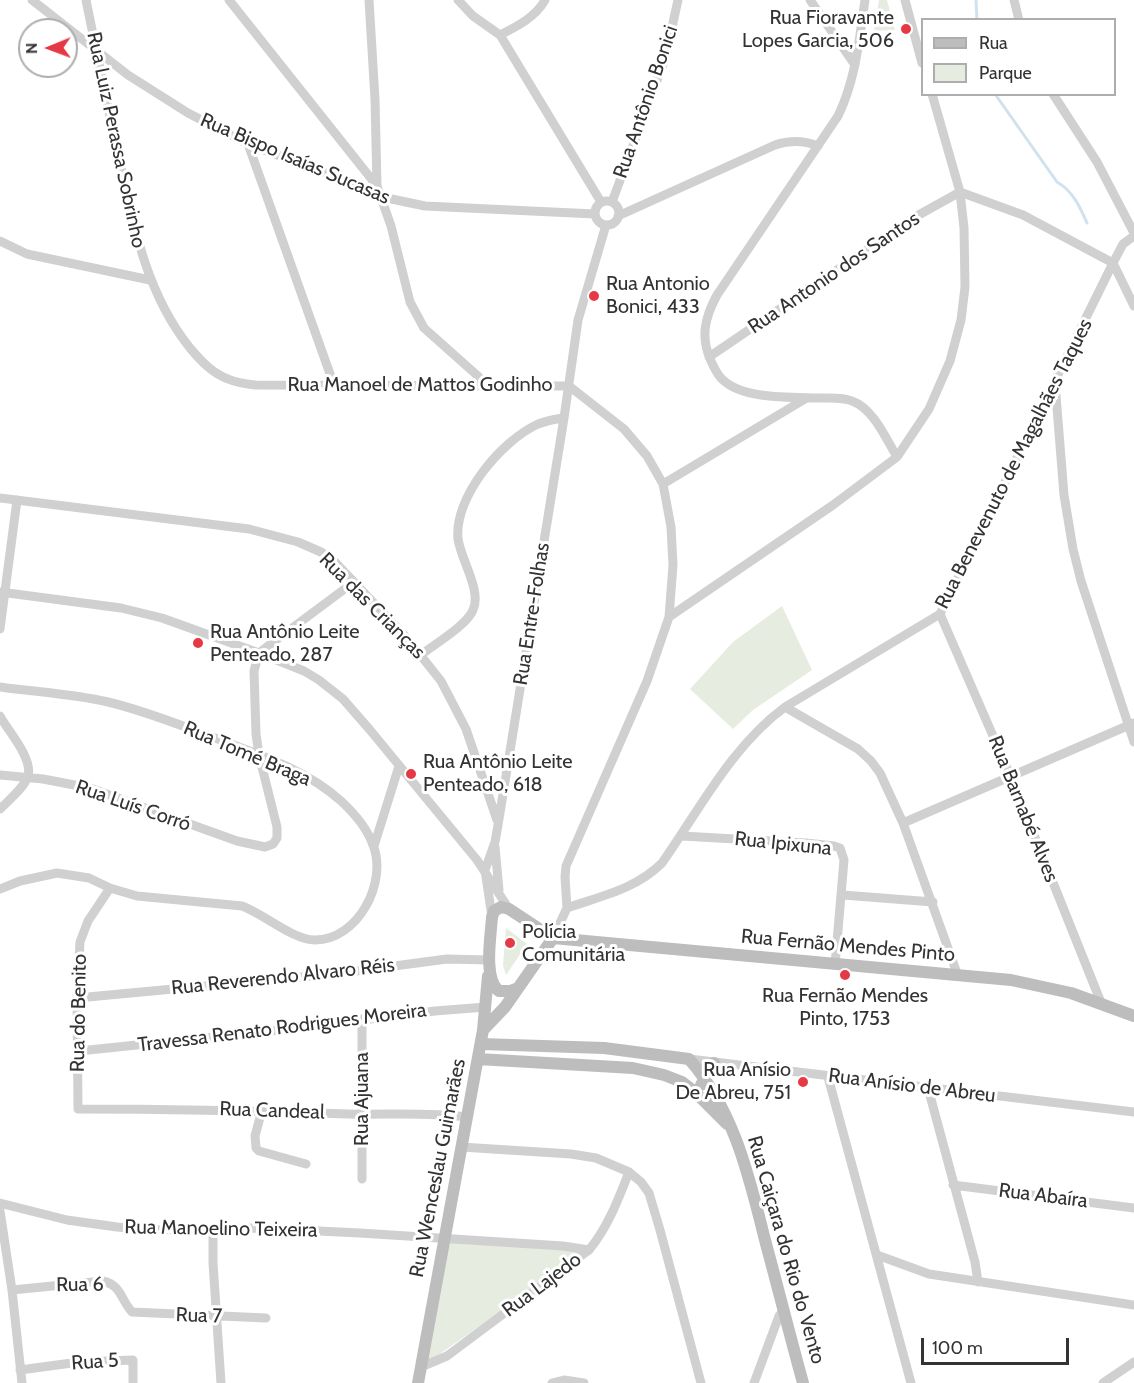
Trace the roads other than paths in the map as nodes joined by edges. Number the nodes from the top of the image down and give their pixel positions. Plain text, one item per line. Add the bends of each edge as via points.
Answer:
1 (32, 0) edge
2 (86, 0) edge
3 (230, 0) edge
4 (369, 0) edge
5 (458, 0) edge
6 (544, 0) edge
7 (678, 0) edge
8 (810, 0) edge
9 (865, 0) edge
10 (905, 0) edge
11 (1014, 0) edge
12 (1018, 18) edge
13 (500, 35) junction
14 (95, 49) junction
15 (921, 59) edge
16 (855, 66) junction
17 (933, 96) edge
18 (1054, 96) edge
19 (248, 144) junction
20 (818, 146) junction
21 (377, 186) junction
22 (960, 192) junction
23 (382, 197) junction
24 (607, 202) junction
25 (595, 214) junction
26 (618, 216) junction
27 (606, 225) junction
28 (1134, 235) edge
29 (0, 241) edge
30 (1113, 264) junction
31 (150, 280) junction
32 (1134, 306) edge
33 (709, 357) junction
34 (1054, 382) junction
35 (334, 385) junction
36 (488, 385) junction
37 (569, 386) junction
38 (806, 398) junction
39 (564, 418) junction
40 (897, 457) junction
41 (663, 484) junction
42 (0, 498) edge
43 (17, 500) junction
44 (354, 582) junction
45 (2, 592) edge
46 (940, 614) junction
47 (669, 617) junction
48 (0, 629) edge
49 (259, 653) junction
50 (422, 654) junction
51 (0, 687) edge
52 (785, 707) junction
53 (0, 716) edge
54 (1131, 725) edge
55 (1134, 742) edge
56 (259, 755) junction
57 (399, 766) junction
58 (0, 775) edge
59 (1010, 775) junction
60 (28, 777) junction
61 (0, 809) edge
62 (903, 823) junction
63 (498, 825) junction
64 (682, 836) junction
65 (495, 842) junction
66 (374, 846) junction
67 (484, 870) junction
68 (110, 888) junction
69 (0, 889) edge
70 (499, 892) junction
71 (843, 895) junction
72 (933, 902) junction
73 (567, 908) junction
74 (509, 909) junction
75 (492, 917) junction
76 (553, 938) junction
77 (489, 960) junction
78 (835, 965) junction
79 (958, 976) junction
80 (518, 988) junction
81 (77, 998) junction
82 (1102, 1005) junction
83 (486, 1007) junction
84 (1134, 1016) edge
85 (362, 1019) junction
86 (483, 1030) junction
87 (481, 1044) junction
88 (79, 1052) junction
89 (478, 1059) junction
90 (689, 1059) junction
91 (714, 1063) junction
92 (828, 1077) junction
93 (705, 1078) junction
94 (928, 1088) junction
95 (695, 1092) junction
96 (78, 1109) joint
97 (262, 1110) junction
98 (1134, 1112) edge
99 (362, 1114) junction
100 (466, 1117) junction
101 (730, 1127) junction
102 (461, 1148) junction
103 (306, 1164) dead end
104 (629, 1172) junction
105 (362, 1179) dead end
106 (953, 1185) junction
107 (0, 1203) edge
108 (1134, 1208) edge
109 (0, 1212) edge
110 (213, 1228) junction
111 (444, 1239) junction
112 (589, 1250) junction
113 (877, 1255) junction
114 (978, 1282) junction
115 (12, 1290) junction
116 (1134, 1305) edge
117 (784, 1310) junction
118 (132, 1312) joint
119 (217, 1317) junction
120 (266, 1318) dead end
121 (1134, 1362) edge
122 (421, 1367) junction
123 (20, 1370) junction
124 (22, 1383) edge
125 (133, 1383) edge
126 (221, 1383) edge
127 (418, 1383) edge
128 (552, 1383) edge
129 (584, 1383) edge
130 (701, 1383) edge
131 (754, 1383) edge
132 (803, 1383) edge
133 (911, 1383) edge
134 (1103, 1383) edge

1 - 14 street, Rua Bispo Isaías Sucasas
2 - 14 street, Rua Luiz Perassa Sobrinho
3 - 21 street
4 - 21 street
5 - 13 street
6 - 13 street via 531,16
7 - 24 street, Rua Antônio Bonici via 664,59
8 - 16 street
9 - 16 street
10 - 15 street
11 - 12 street
13 - 24 street
14 - 19 street, Rua Bispo Isaías Sucasas via 188,113
14 - 31 street, Rua Luiz Perassa Sobrinho via 135,230
16 - 20 street via 847,98
17 - 22 street
18 - 28 street via 1097,162
19 - 23 street, Rua Bispo Isaías Sucasas
19 - 35 street
20 - 26 street via 792,141 775,145
20 - 33 street via 712,305 704,327
21 - 23 street
22 - 30 street via 1023,215
22 - 33 street, Rua Antonio dos Santos via 915,217
22 - 40 street via 965,257 961,320 950,361 929,408
23 - 25 street, Rua Bispo Isaías Sucasas via 424,206
23 - 36 street via 417,317
24 - 25 street, Rua Antônio Bonici
24 - 26 street, Rua Antônio Bonici via 616,206
25 - 27 street
26 - 27 street
27 - 37 street via 578,320
28 - 30 street, Rua Benevenuto de Magalhães Taques
29 - 31 street via 27,254
30 - 32 street
30 - 34 street, Rua Benevenuto de Magalhães Taques
31 - 35 street, Rua Manoel de Mattos Godinho via 182,338 218,374 255,385
33 - 38 street via 722,380 732,387 763,395
34 - 46 street, Rua Benevenuto de Magalhães Taques
34 - 54 street via 1073,549
35 - 36 street, Rua Manoel de Mattos Godinho
36 - 37 street, Rua Manoel de Mattos Godinho
37 - 39 street, Rua Entre-Folhas
37 - 41 street, Rua Manoel de Mattos Godinho via 624,429 647,456
38 - 40 street via 850,400 860,405
38 - 41 street
39 - 50 street via 524,432 495,457 474,485 458,526 460,551 475,594 473,612
39 - 63 street, Rua Entre-Folhas
40 - 47 street
41 - 47 street, Rua Manoel de Mattos Godinho via 673,565
42 - 43 street, Rua das Crianças
43 - 44 street, Rua das Crianças via 264,533 321,552
43 - 45 street
44 - 49 street
44 - 50 street, Rua das Crianças
45 - 48 street
45 - 49 street via 121,608 162,618
46 - 52 street, Rua Benevenuto de Magalhães Taques
46 - 59 street, Rua Barnabé Alves
47 - 73 street, Rua Manoel de Mattos Godinho via 647,681 566,866
49 - 56 street via 254,671
49 - 57 street via 304,671 332,689
50 - 63 street, Rua das Crianças via 466,729
51 - 56 street, Rua Tomé Braga via 108,702
52 - 62 street via 838,736 871,761
52 - 64 street, Rua Benevenuto de Magalhães Taques via 751,735
53 - 60 street via 24,755
54 - 55 street
54 - 59 street
56 - 60 street, Rua Luís Corró via 277,827 277,838 265,847 237,841 90,788
56 - 66 street, Rua Tomé Braga via 340,800
57 - 66 street
57 - 67 street
58 - 60 street, Rua Luís Corró
59 - 62 street
59 - 82 street, Rua Barnabé Alves
60 - 61 street
62 - 72 street
63 - 65 street, Rua Entre-Folhas
64 - 71 street, Rua Ipixuna via 840,848 844,855
64 - 73 street, Rua Benevenuto de Magalhães Taques via 662,863 642,880
65 - 67 street, Rua Entre-Folhas
65 - 70 street, Rua Entre-Folhas
66 - 68 street, Rua Tomé Braga via 375,881 364,911 345,930 327,939 301,936 242,906 137,896
67 - 70 street
67 - 75 street
68 - 69 street, Rua Tomé Braga via 89,878 57,873
68 - 81 street, Rua do Benito via 83,930
70 - 74 street
71 - 72 street
71 - 78 street, Rua Ipixuna
72 - 79 street
73 - 76 street, Rua Manoel de Mattos Godinho
74 - 75 street via 501,907
74 - 76 street
75 - 77 street, Rua Wenceslau Guimarães
76 - 78 street, Rua Fernão Mendes Pinto
76 - 80 street
77 - 80 street via 495,988 504,992
77 - 81 street, Rua Reverendo Alvaro Réis via 447,960
77 - 83 street, Rua Wenceslau Guimarães
78 - 79 street, Rua Fernão Mendes Pinto
79 - 82 street, Rua Fernão Mendes Pinto via 1048,987
80 - 86 street
81 - 88 street, Rua do Benito
82 - 84 street, Rua Fernão Mendes Pinto
83 - 85 street, Travessa Renato Rodrigues Moreira
83 - 86 street, Rua Wenceslau Guimarães
85 - 88 street, Travessa Renato Rodrigues Moreira
85 - 99 street, Rua Ajuana
86 - 87 street, Rua Wenceslau Guimarães
87 - 89 street, Rua Wenceslau Guimarães
87 - 90 street via 604,1048
88 - 96 street, Rua do Benito
89 - 95 street, Rua Caiçara do Rio do Vento via 633,1068 664,1075
89 - 100 street, Rua Wenceslau Guimarães
90 - 91 street, Rua Anísio de Abreu
90 - 93 street, Rua Caiçara do Rio do Vento
91 - 92 street, Rua Anísio de Abreu
91 - 93 street
92 - 94 street, Rua Anísio de Abreu
92 - 113 street
93 - 95 street
93 - 101 street, Rua Caiçara do Rio do Vento
94 - 98 street, Rua Anísio de Abreu
94 - 106 street
95 - 101 street, Rua Caiçara do Rio do Vento
96 - 97 street, Rua Candeal
97 - 99 street, Rua Candeal
97 - 103 street via 256,1148
99 - 100 street, Rua Candeal
99 - 105 street, Rua Ajuana
100 - 102 street, Rua Wenceslau Guimarães
101 - 117 street, Rua Caiçara do Rio do Vento via 756,1202
102 - 104 street via 596,1158
102 - 111 street, Rua Wenceslau Guimarães
104 - 112 street, Rua Lajedo via 616,1206
104 - 130 street via 649,1193
106 - 108 street, Rua Abaíra
106 - 114 street
107 - 110 street, Rua Manoelino Teixeira via 117,1227
109 - 115 street
110 - 111 street, Rua Manoelino Teixeira
110 - 119 street
111 - 112 street, Rua Manoelino Teixeira
111 - 122 street, Rua Wenceslau Guimarães
112 - 122 street, Rua Lajedo via 447,1356
113 - 114 street via 929,1274
113 - 133 street
114 - 116 street
115 - 118 street, Rua 6 via 109,1282
115 - 123 street
117 - 131 street
117 - 132 street, Rua Caiçara do Rio do Vento
118 - 119 street, Rua 7
119 - 120 street, Rua 7
119 - 126 street
121 - 134 street
122 - 127 street, Rua Wenceslau Guimarães
123 - 124 street
123 - 125 street, Rua 5 via 133,1360
128 - 129 street

